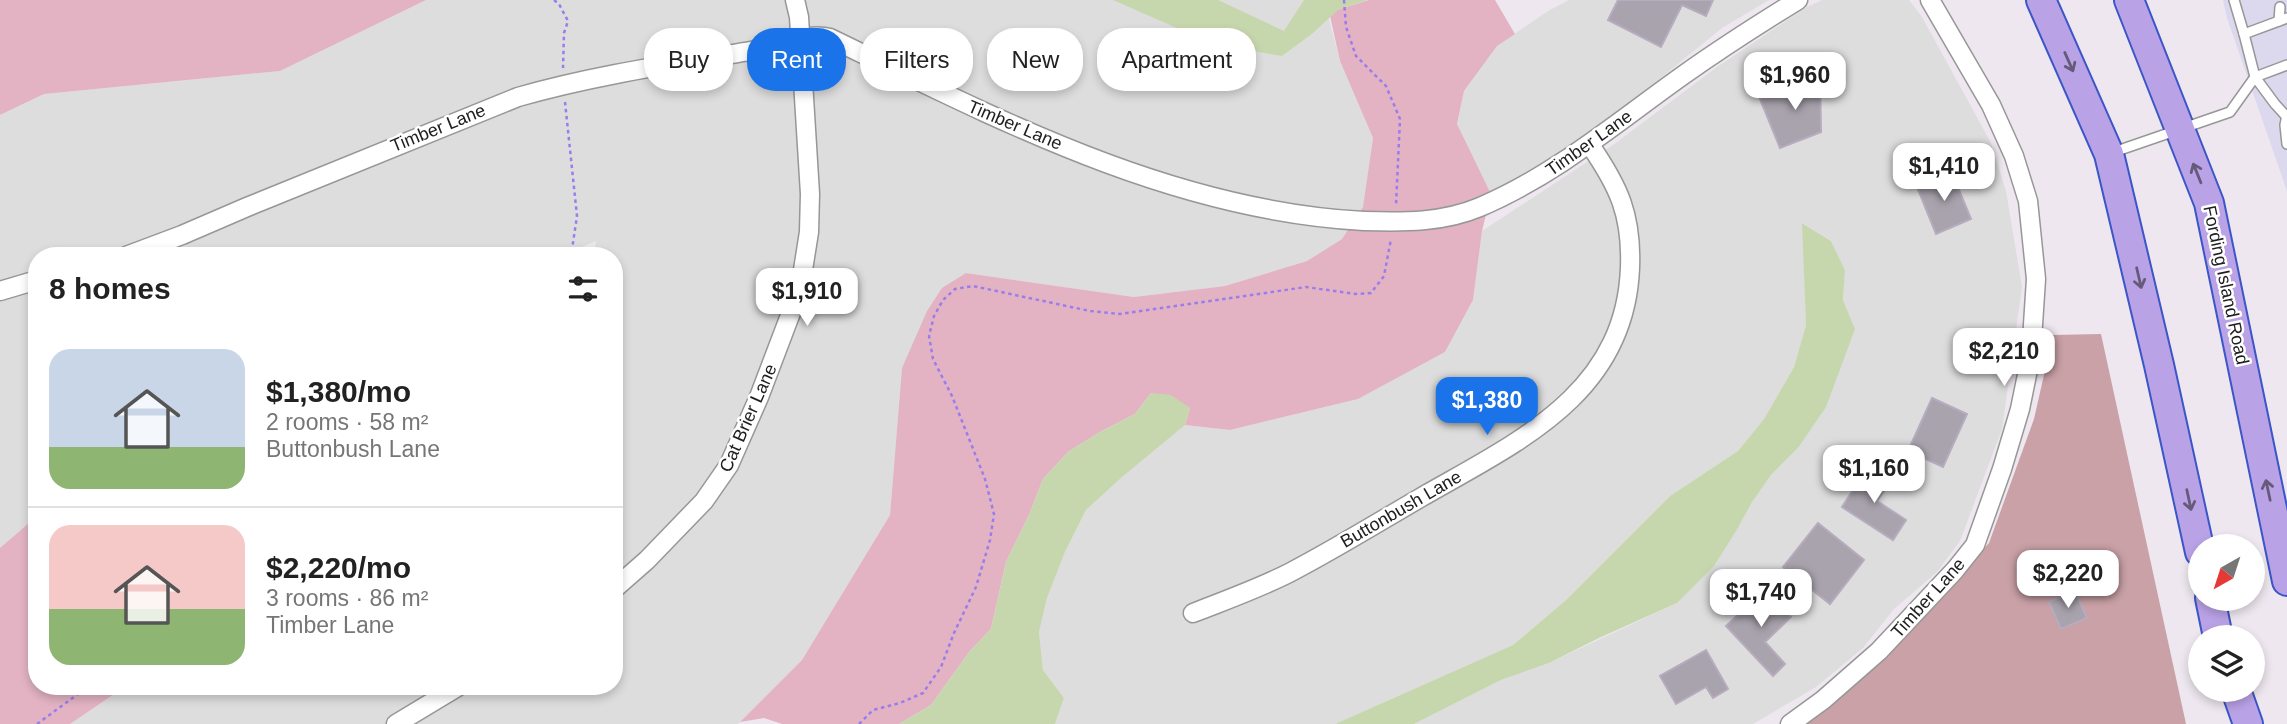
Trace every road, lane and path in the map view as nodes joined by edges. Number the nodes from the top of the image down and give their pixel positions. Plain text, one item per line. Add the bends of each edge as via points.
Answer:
1 (554, 0) edge
2 (795, 0) edge
3 (1344, 0) edge
4 (1798, 0) edge
5 (1930, 0) edge
6 (2041, 0) edge
7 (2129, 0) edge
8 (2234, 0) edge
9 (2280, 6) dead end
10 (2283, 20) edge
11 (799, 28) edge
12 (2244, 34) junction
13 (846, 46) edge
14 (747, 51) edge
15 (2287, 65) edge
16 (2255, 76) junction
17 (564, 85) junction
18 (803, 91) edge
19 (2287, 116) edge
20 (2180, 130) junction
21 (2287, 144) edge
22 (1590, 145) junction
23 (2109, 154) junction
24 (1394, 222) junction
25 (150, 247) edge
26 (572, 247) edge
27 (28, 283) edge
28 (0, 291) edge
29 (2196, 534) edge
30 (623, 581) edge
31 (2287, 581) edge
32 (1193, 613) dead end
33 (77, 695) edge
34 (444, 695) edge
35 (2233, 702) edge
36 (2240, 702) edge
37 (37, 724) edge
38 (396, 724) edge
39 (859, 724) edge
40 (1790, 724) edge
41 (2238, 724) edge
42 (2248, 724) edge

1 - 17 path via 568,21
2 - 11 street, Cat Brier Lane
3 - 24 path via 1346,27 1356,56 1386,86 1401,119
4 - 22 street, Timber Lane via 1732,41
5 - 40 street, Timber Lane via 1991,105 2028,201 2036,279 2031,355 2020,409 1975,545 1879,651
6 -> 23 highway
7 - 20 highway, Fording Island Road
8 - 12 lane
9 - 10 lane
10 - 12 lane
12 - 16 lane
13 - 24 street, Timber Lane via 969,106 1183,190 1312,216
14 - 17 street, Timber Lane
15 - 16 lane
16 - 19 lane
16 - 20 lane via 2230,112
17 - 25 street, Timber Lane via 477,112
17 - 26 path via 577,216
18 - 30 street, Cat Brier Lane via 809,232 800,289 790,317 720,481
19 - 21 lane
20 - 23 lane
31 -> 20 highway, Fording Island Road via 2209,203
22 - 24 street, Timber Lane via 1478,208 1422,222
22 - 32 street, Buttonbush Lane via 1620,195 1630,256 1621,323 1589,381 1547,420 1493,456 1289,573
23 -> 29 highway
24 - 39 path via 1384,276 1371,293 1306,286 1120,314 973,286 955,289 943,300 929,336 933,359 985,479 994,514 990,540 976,587 941,667 923,693 873,710
27 - 28 street
33 - 37 path
34 - 38 street
35 - 41 highway
36 - 42 highway

